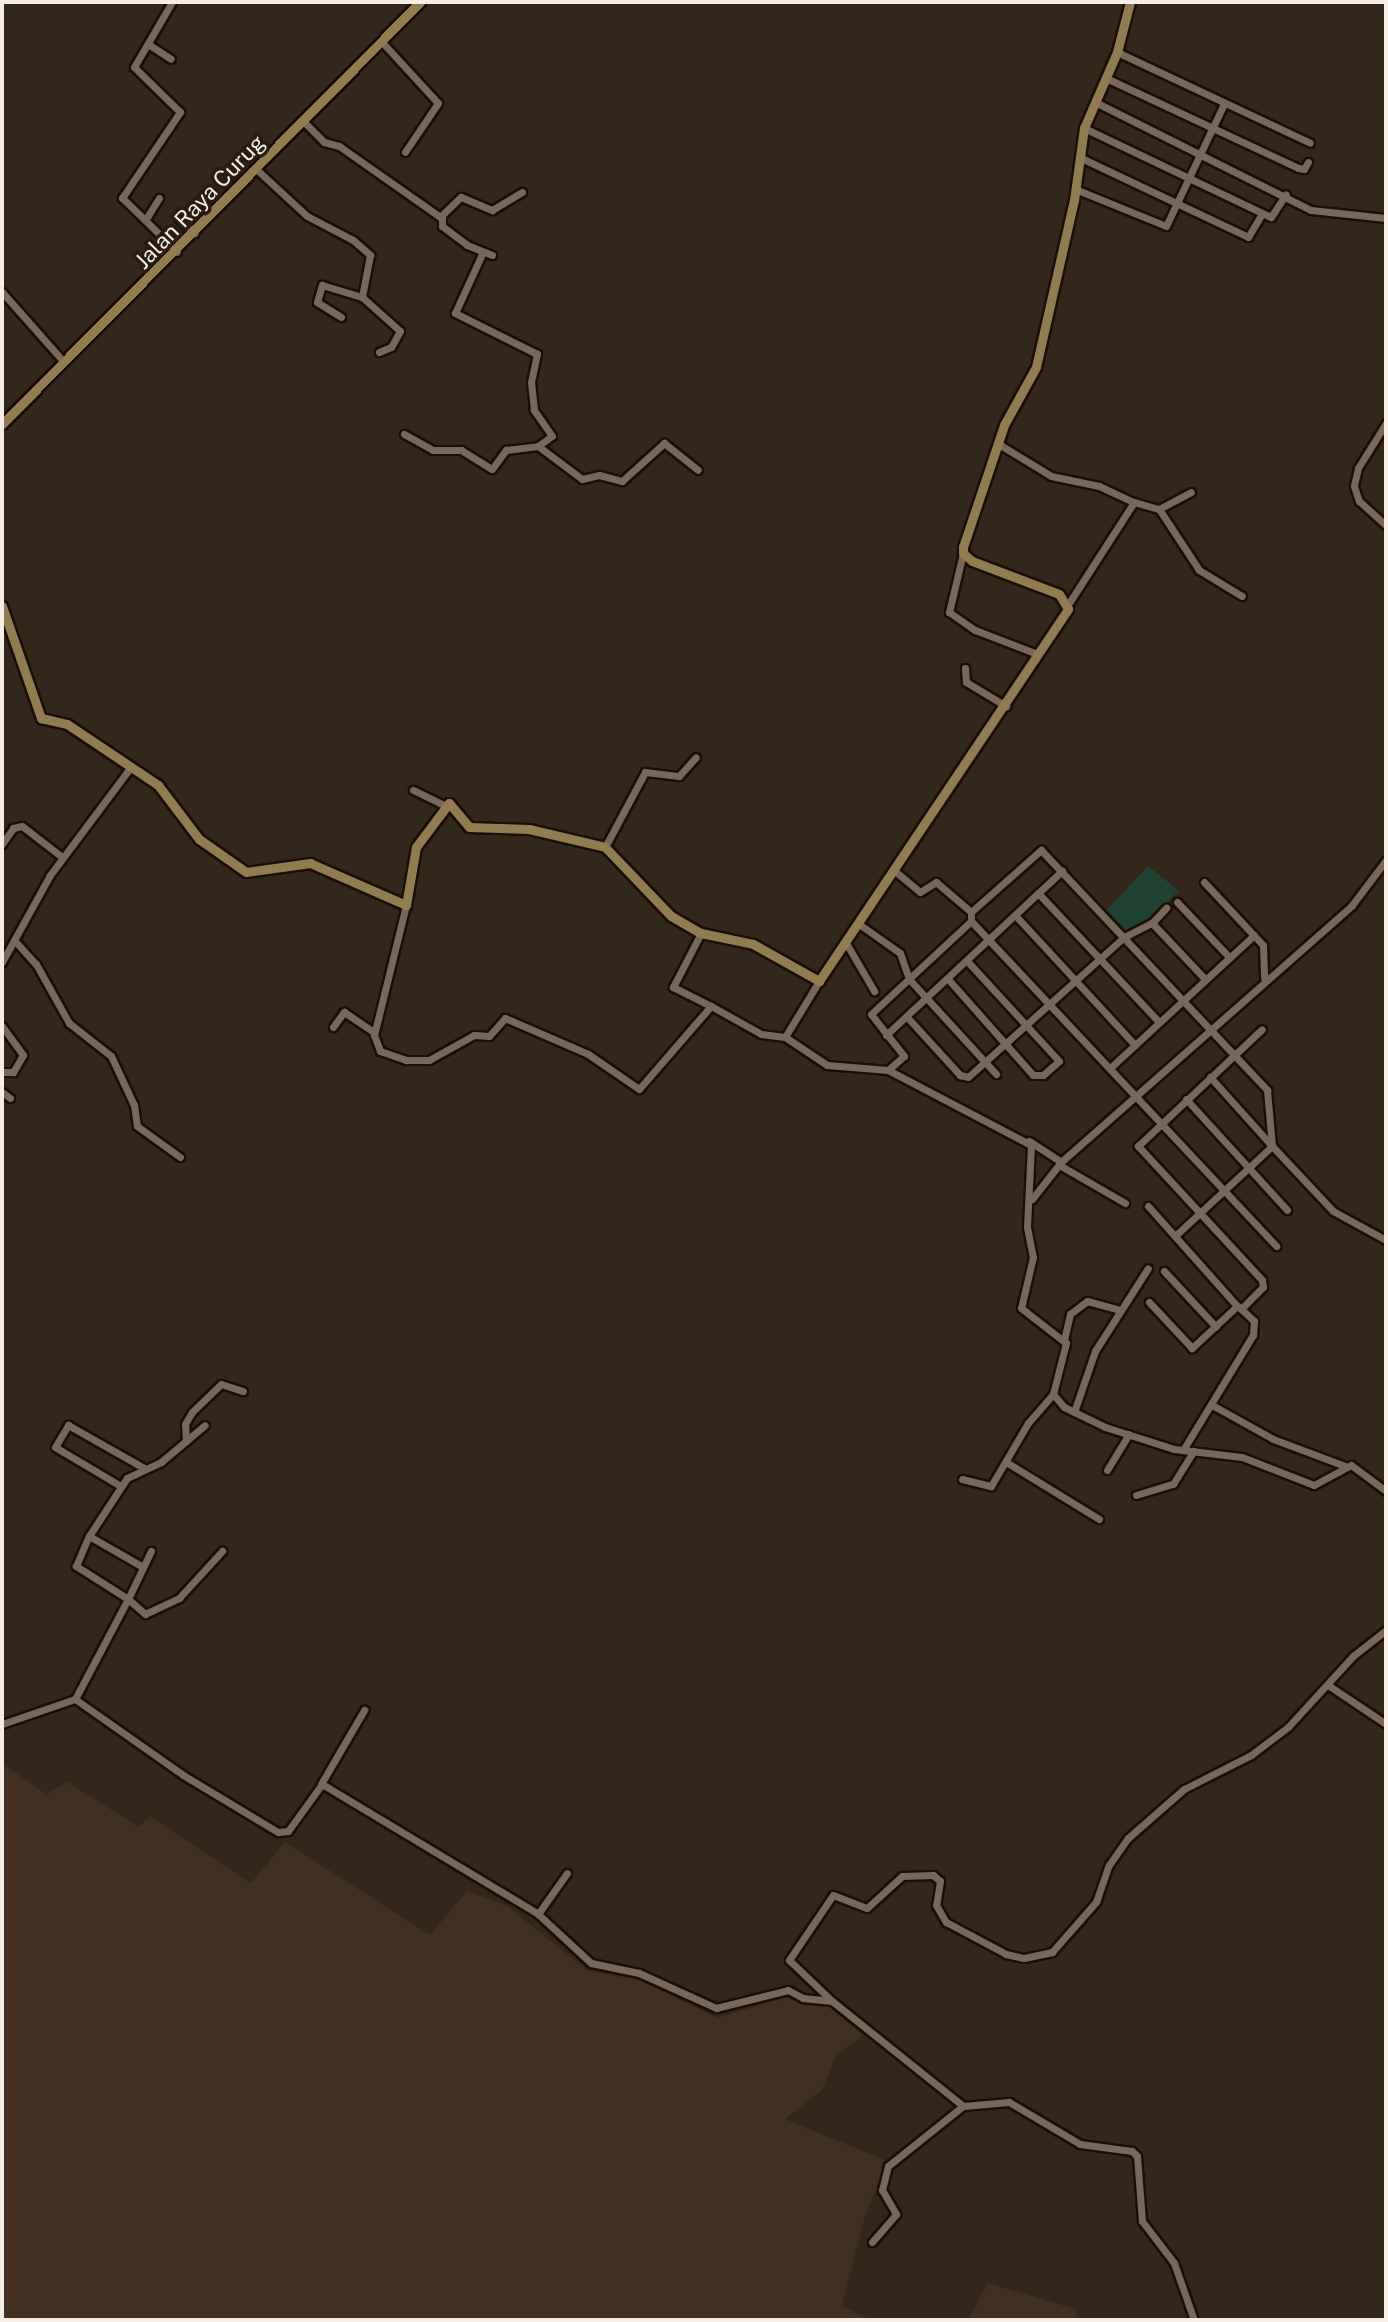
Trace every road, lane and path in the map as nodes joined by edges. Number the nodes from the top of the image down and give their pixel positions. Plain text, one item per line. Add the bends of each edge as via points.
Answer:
1 (172, 2) edge
2 (420, 2) edge
3 (1130, 2) edge
4 (381, 41) junction
5 (148, 44) junction
6 (1117, 52) junction
7 (171, 59) dead end
8 (1106, 78) junction
9 (1095, 102) junction
10 (1224, 104) junction
11 (304, 122) junction
12 (1084, 128) junction
13 (1213, 128) junction
14 (1310, 143) dead end
15 (405, 152) dead end
16 (1202, 154) junction
17 (1079, 157) junction
18 (1308, 162) dead end
19 (256, 169) junction
20 (1189, 179) junction
21 (1075, 189) junction
22 (522, 192) dead end
23 (1286, 194) junction
24 (159, 198) dead end
25 (1177, 204) junction
26 (1262, 214) junction
27 (442, 218) junction
28 (1386, 218) edge
29 (179, 219) dead end
30 (145, 220) junction
31 (195, 235) junction
32 (177, 252) junction
33 (482, 254) junction
34 (492, 255) dead end
35 (2, 292) edge
36 (362, 297) junction
37 (341, 317) dead end
38 (379, 352) dead end
39 (63, 361) junction
40 (1386, 423) edge
41 (2, 424) edge
42 (404, 434) dead end
43 (997, 443) junction
44 (538, 446) junction
45 (698, 470) dead end
46 (1191, 492) dead end
47 (1134, 502) junction
48 (1159, 509) junction
49 (1386, 525) edge
50 (963, 553) junction
51 (1242, 596) dead end
52 (1069, 603) junction
53 (2, 606) edge
54 (1035, 653) junction
55 (965, 668) dead end
56 (1006, 706) junction
57 (696, 757) dead end
58 (130, 768) junction
59 (413, 790) dead end
60 (444, 805) junction
61 (2, 844) edge
62 (605, 847) junction
63 (62, 857) junction
64 (1386, 860) edge
65 (1062, 871) junction
66 (896, 872) junction
67 (1204, 882) dead end
68 (1038, 893) junction
69 (1177, 902) dead end
70 (406, 905) junction
71 (1166, 908) dead end
72 (1015, 915) junction
73 (971, 916) junction
74 (1152, 923) junction
75 (859, 924) junction
76 (701, 933) junction
77 (1254, 935) junction
78 (1124, 937) junction
79 (990, 939) junction
80 (15, 941) junction
81 (846, 943) junction
82 (1229, 957) junction
83 (1099, 958) junction
84 (967, 961) junction
85 (2, 962) edge
86 (1264, 978) junction
87 (909, 979) junction
88 (948, 979) junction
89 (1205, 979) junction
90 (1075, 980) junction
91 (819, 981) junction
92 (874, 991) dead end
93 (926, 998) junction
94 (1182, 1001) junction
95 (1047, 1004) junction
96 (711, 1006) junction
97 (907, 1017) junction
98 (1159, 1022) junction
99 (1025, 1024) junction
100 (2, 1026) edge
101 (333, 1027) dead end
102 (1207, 1028) junction
103 (1262, 1029) dead end
104 (374, 1032) junction
105 (886, 1035) junction
106 (785, 1037) junction
107 (1006, 1044) junction
108 (1135, 1045) junction
109 (1234, 1057) junction
110 (985, 1062) junction
111 (1110, 1068) junction
112 (888, 1070) junction
113 (2, 1072) edge
114 (996, 1074) dead end
115 (1210, 1077) junction
116 (2, 1092) edge
117 (1135, 1095) junction
118 (10, 1098) dead end
119 (1186, 1099) junction
120 (1161, 1121) junction
121 (1029, 1141) junction
122 (1272, 1146) junction
123 (180, 1157) dead end
124 (1061, 1164) junction
125 (1249, 1170) junction
126 (1225, 1191) junction
127 (1032, 1199) junction
128 (1125, 1203) dead end
129 (1148, 1206) dead end
130 (1287, 1210) dead end
131 (1200, 1214) junction
132 (1176, 1235) junction
133 (1386, 1240) edge
134 (1276, 1246) dead end
135 (1148, 1268) dead end
136 (1164, 1271) dead end
137 (1149, 1302) dead end
138 (1239, 1307) junction
139 (1120, 1310) junction
140 (1216, 1327) junction
141 (1064, 1340) junction
142 (243, 1391) dead end
143 (1053, 1394) junction
144 (1212, 1405) junction
145 (1074, 1412) junction
146 (205, 1425) dead end
147 (1129, 1434) junction
148 (186, 1441) junction
149 (1183, 1450) junction
150 (1194, 1451) junction
151 (1006, 1462) junction
152 (1345, 1466) junction
153 (144, 1468) junction
154 (1107, 1470) dead end
155 (962, 1479) dead end
156 (119, 1485) junction
157 (1386, 1491) edge
158 (1136, 1495) dead end
159 (1099, 1519) dead end
160 (89, 1536) junction
161 (151, 1551) dead end
162 (222, 1551) dead end
163 (143, 1567) junction
164 (128, 1599) junction
165 (1386, 1630) edge
166 (1328, 1685) junction
167 (75, 1699) junction
168 (364, 1710) dead end
169 (1384, 1719) edge
170 (2, 1724) edge
171 (321, 1784) junction
172 (567, 1873) dead end
173 (538, 1914) junction
174 (832, 2001) junction
175 (963, 2106) junction
176 (872, 2242) dead end
177 (1194, 2320) edge

1 - 5 street
2 - 4 street, Jalan Raya Curug
3 - 6 street
4 - 11 street, Jalan Raya Curug
4 - 15 street via 438,103
5 - 7 street
5 - 30 street via 134,72 180,112 122,198
6 - 8 street
6 - 10 street
8 - 9 street
8 - 13 street
9 - 12 street
9 - 16 street
10 - 13 street
10 - 14 street
11 - 19 street, Jalan Raya Curug
11 - 27 street via 325,143 339,146
12 - 17 street
12 - 20 street
13 - 16 street
13 - 18 street via 1302,170
16 - 20 street
16 - 23 street
17 - 21 street
17 - 25 street
19 - 31 street, Jalan Raya Curug
19 - 36 street via 307,216 367,252
20 - 25 street
20 - 26 street
21 - 25 street via 1165,227
21 - 43 street via 1036,367
22 - 27 street via 492,210 461,197
23 - 26 street via 1275,216
23 - 28 street via 1322,213
24 - 30 street
25 - 26 street via 1249,237
27 - 33 street via 442,226
29 - 31 street
30 - 32 street
31 - 32 street, Jalan Raya Curug
32 - 39 street, Jalan Raya Curug
33 - 34 street
33 - 44 street via 455,313 537,354 531,382 534,410 552,434
35 - 39 street
36 - 37 street via 322,285 317,302
36 - 38 street via 400,329 391,347
39 - 41 street, Jalan Raya Curug
40 - 49 street via 1358,468 1354,486 1359,501
42 - 44 street via 433,450 461,450 492,469 506,450
43 - 47 street via 1051,476 1099,486
43 - 50 street
44 - 45 street via 582,479 599,475 622,481 664,443
46 - 48 street
47 - 48 street
47 - 52 street
48 - 51 street via 1199,570
50 - 52 street
50 - 54 street via 950,614 975,630
52 - 54 street
53 - 58 street via 41,718 67,724
54 - 56 street
55 - 56 street via 966,682
56 - 66 street
57 - 62 street via 679,776 645,772
58 - 63 street
58 - 70 street via 162,788 199,839 246,872 310,863
59 - 60 street
60 - 62 street via 451,803 462,822 474,828 529,829
60 - 70 street via 416,847
61 - 63 street via 19,825
62 - 76 street via 652,901
63 - 80 street
64 - 86 street via 1352,905
65 - 68 street
65 - 73 street via 1040,850
65 - 78 street
66 - 73 street via 920,892 936,882
66 - 75 street
67 - 77 street
68 - 72 street
68 - 83 street
69 - 82 street
70 - 104 street
71 - 74 street
72 - 79 street
72 - 90 street
73 - 79 street
73 - 87 street
74 - 78 street
74 - 89 street
75 - 81 street
75 - 87 street via 900,953
76 - 91 street via 753,944
76 - 96 street via 674,990
77 - 82 street
77 - 86 street via 1265,948
78 - 83 street
78 - 94 street
79 - 84 street
79 - 95 street
80 - 85 street
80 - 123 street via 36,964 69,1023 111,1056 134,1105 137,1126
81 - 91 street
81 - 92 street
82 - 89 street
83 - 90 street
83 - 98 street
84 - 88 street
84 - 99 street
86 - 102 street
87 - 93 street
87 - 105 street via 871,1014
88 - 93 street
88 - 107 street
89 - 94 street
90 - 95 street
90 - 108 street
91 - 106 street
93 - 97 street
93 - 110 street
94 - 98 street
94 - 102 street
95 - 99 street
95 - 111 street
96 - 104 street via 639,1089 588,1054 509,1019 501,1019 489,1036 474,1035 420,1061 380,1051
96 - 106 street via 761,1034
97 - 105 street
97 - 110 street via 962,1077 971,1076
98 - 108 street
99 - 107 street
99 - 107 street via 1059,1061 1037,1077
100 - 113 street via 23,1055 13,1072
101 - 104 street via 344,1012
102 - 109 street
102 - 117 street
103 - 109 street
105 - 112 street via 905,1057
106 - 112 street via 827,1065
107 - 110 street
108 - 111 street
109 - 115 street
109 - 122 street via 1267,1090
110 - 114 street
111 - 117 street
112 - 121 street
115 - 119 street
115 - 122 street
116 - 118 street
117 - 120 street
117 - 124 street
119 - 120 street
119 - 125 street
120 - 126 street
120 - 131 street via 1139,1148
121 - 124 street
121 - 127 street
122 - 125 street
122 - 133 street via 1333,1211
124 - 127 street
124 - 128 street
125 - 126 street
125 - 130 street
126 - 131 street
126 - 134 street
127 - 141 street via 1027,1227 1033,1257 1021,1308
129 - 132 street
131 - 132 street
131 - 138 street via 1263,1283
132 - 138 street
135 - 139 street
136 - 140 street
137 - 140 street via 1192,1348
138 - 140 street
138 - 144 street via 1254,1321 1255,1330
139 - 141 street via 1091,1301 1081,1305 1066,1321
139 - 145 street via 1095,1351
141 - 143 street via 1067,1350
142 - 148 street via 225,1383 218,1387 192,1412 185,1424
143 - 145 street
143 - 151 street via 1028,1423
144 - 149 street
144 - 152 street via 1273,1439
145 - 147 street
146 - 148 street
147 - 149 street
147 - 154 street
148 - 153 street via 161,1462
149 - 150 street
150 - 152 street via 1242,1457 1314,1485 1326,1483
150 - 158 street via 1173,1484
151 - 155 street via 991,1486
151 - 159 street
152 - 157 street via 1363,1470
153 - 156 street
153 - 156 street via 68,1425 55,1447
156 - 160 street
160 - 163 street
160 - 164 street via 77,1568
161 - 163 street
162 - 164 street via 175,1601 145,1614
163 - 164 street
164 - 167 street
165 - 166 street
166 - 169 street
166 - 174 street via 1265,1746 1184,1789 1128,1838 1109,1865 1096,1902 1052,1952 1024,1958 1006,1954 946,1922 936,1905 940,1884 933,1875 902,1876 867,1908 833,1895 789,1960
167 - 170 street
167 - 171 street via 183,1775 278,1832 288,1831
168 - 171 street
171 - 173 street
172 - 173 street
173 - 174 street via 588,1962 639,1973 716,2008 788,1990 803,1998
174 - 175 street
175 - 176 street via 888,2166 882,2190 896,2214
175 - 177 street via 1009,2102 1080,2144 1134,2152 1142,2221 1174,2263

